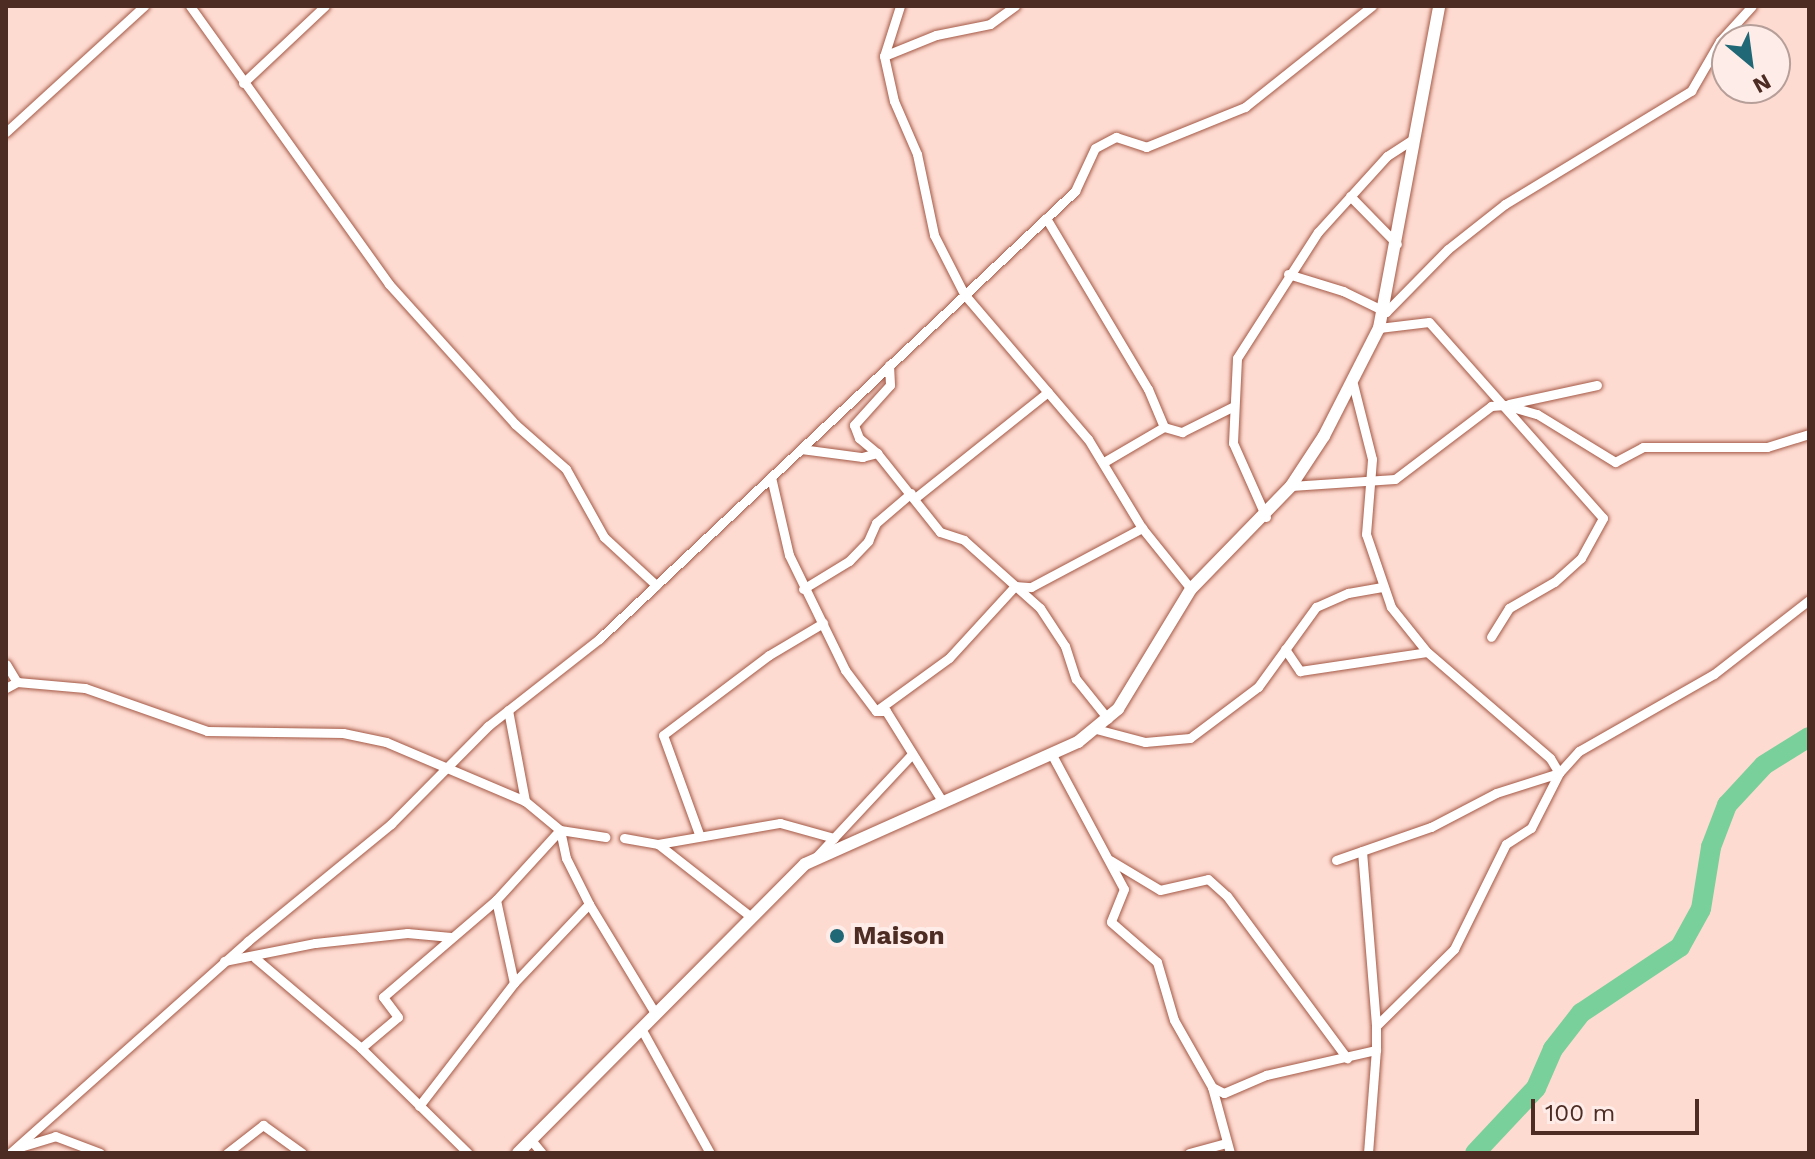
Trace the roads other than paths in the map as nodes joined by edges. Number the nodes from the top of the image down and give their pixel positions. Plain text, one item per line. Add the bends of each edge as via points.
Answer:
1 (144, 6) edge
2 (190, 6) edge
3 (325, 6) edge
4 (900, 6) edge
5 (1015, 6) edge
6 (1372, 6) edge
7 (1439, 6) edge
8 (1752, 6) edge
9 (884, 56) junction
10 (243, 83) junction
11 (6, 132) edge
12 (1415, 138) junction
13 (1350, 196) junction
14 (1046, 218) junction
15 (1397, 244) junction
16 (1288, 274) junction
17 (964, 294) junction
18 (1386, 312) junction
19 (1379, 328) junction
20 (889, 365) junction
21 (1353, 384) junction
22 (1597, 385) dead end
23 (1048, 392) junction
24 (1505, 405) junction
25 (1232, 407) junction
26 (1164, 427) junction
27 (1809, 434) edge
28 (801, 449) junction
29 (877, 453) junction
30 (1104, 462) junction
31 (771, 477) junction
32 (1373, 483) junction
33 (1291, 486) junction
34 (913, 495) junction
35 (1266, 517) junction
36 (1142, 528) junction
37 (656, 585) junction
38 (1015, 586) junction
39 (1383, 587) junction
40 (803, 589) junction
41 (1191, 589) junction
42 (1809, 600) edge
43 (823, 623) junction
44 (1491, 637) dead end
45 (1285, 649) junction
46 (1427, 652) junction
47 (6, 664) edge
48 (17, 682) junction
49 (6, 688) edge
50 (508, 710) junction
51 (876, 711) junction
52 (1108, 719) junction
53 (1096, 729) junction
54 (912, 754) junction
55 (1052, 755) junction
56 (447, 767) junction
57 (1559, 773) junction
58 (525, 801) junction
59 (942, 801) junction
60 (560, 830) junction
61 (699, 834) junction
62 (605, 837) dead end
63 (624, 838) dead end
64 (834, 838) junction
65 (658, 844) junction
66 (1362, 851) junction
67 (816, 857) junction
68 (1107, 858) junction
69 (1336, 860) dead end
70 (496, 900) junction
71 (589, 904) junction
72 (751, 917) junction
73 (451, 937) junction
74 (255, 958) junction
75 (224, 961) junction
76 (514, 983) junction
77 (655, 1013) junction
78 (1376, 1026) junction
79 (642, 1030) junction
80 (361, 1048) junction
81 (1376, 1050) junction
82 (1347, 1058) junction
83 (1212, 1087) junction
84 (419, 1106) junction
85 (531, 1140) junction
86 (1229, 1148) edge
87 (11, 1152) edge
88 (100, 1153) edge
89 (227, 1153) edge
90 (302, 1153) edge
91 (468, 1153) edge
92 (518, 1153) edge
93 (542, 1153) edge
94 (710, 1153) edge
95 (1189, 1153) edge
96 (1368, 1153) edge

1 - 11 street
2 - 10 street
3 - 10 street
4 - 9 street
5 - 9 street via 990,24 936,35
6 - 14 street via 1245,107 1146,147 1116,137 1095,148 1075,191
7 - 12 street
8 - 18 street via 1720,41 1691,91 1505,204 1448,249
9 - 17 street via 894,101 917,154 929,218
10 - 37 street via 389,284 515,424 566,469 604,537
12 - 13 street via 1387,156
12 - 15 street
13 - 15 street
13 - 16 street
14 - 17 street
14 - 26 street via 1148,389
15 - 18 street
16 - 18 street via 1343,291
16 - 25 street via 1237,358
17 - 20 street
17 - 23 street
18 - 19 street
19 - 21 street
19 - 24 street via 1429,322
20 - 28 street
20 - 29 street via 890,385 854,425 859,438
21 - 32 street via 1367,433
21 - 33 street
22 - 24 street
23 - 30 street
23 - 34 street
24 - 27 street via 1537,414 1615,462 1643,447 1767,447
24 - 32 street via 1491,406 1419,465 1395,479
24 - 44 street via 1603,518 1581,558 1554,582 1509,608
25 - 26 street via 1182,432
25 - 35 street via 1233,443
26 - 30 street
28 - 29 street via 862,457
28 - 31 street
29 - 34 street
30 - 36 street
31 - 37 street
31 - 40 street via 789,555
32 - 33 street
32 - 39 street via 1366,534
33 - 35 street
34 - 38 street via 940,532 964,540
34 - 40 street via 876,523 849,561
35 - 41 street
36 - 38 street via 1031,587
36 - 41 street
37 - 50 street via 599,639
38 - 51 street via 949,658
38 - 52 street via 1054,628 1076,679
39 - 45 street via 1348,593 1316,607
39 - 46 street via 1391,607
40 - 43 street
41 - 52 street via 1135,686
42 - 57 street via 1714,674 1579,751
43 - 51 street via 845,670
43 - 61 street via 769,655 663,735
45 - 46 street via 1300,671
45 - 53 street via 1258,687 1190,738 1145,742
46 - 57 street via 1550,758
47 - 48 street
48 - 49 street
48 - 56 street via 85,688 207,731 343,733 386,742
50 - 56 street
50 - 58 street
51 - 54 street via 886,711
52 - 53 street
53 - 55 street
54 - 59 street
54 - 64 street
55 - 59 street
55 - 68 street
56 - 58 street
56 - 75 street via 391,824
57 - 66 street via 1496,793 1431,827
57 - 78 street via 1531,828 1506,844 1454,949
58 - 60 street
59 - 67 street
60 - 62 street
60 - 70 street
60 - 71 street via 566,858
61 - 64 street via 780,823
61 - 65 street
63 - 65 street
64 - 67 street
65 - 72 street
66 - 69 street
66 - 78 street
67 - 72 street
68 - 82 street via 1160,890 1208,879 1227,896
68 - 83 street via 1124,889 1111,922 1157,962 1174,1020
70 - 73 street
70 - 76 street
71 - 76 street
71 - 77 street
72 - 77 street
73 - 74 street via 407,933 315,943
73 - 80 street via 383,997 398,1017
74 - 75 street
74 - 80 street
75 - 87 street
76 - 84 street
77 - 79 street
78 - 81 street
79 - 85 street
79 - 94 street
80 - 84 street
81 - 82 street
81 - 96 street
82 - 83 street via 1266,1075 1224,1093
83 - 86 street
84 - 91 street
85 - 92 street
85 - 93 street
86 - 95 street
87 - 88 street via 55,1136
89 - 90 street via 263,1125

